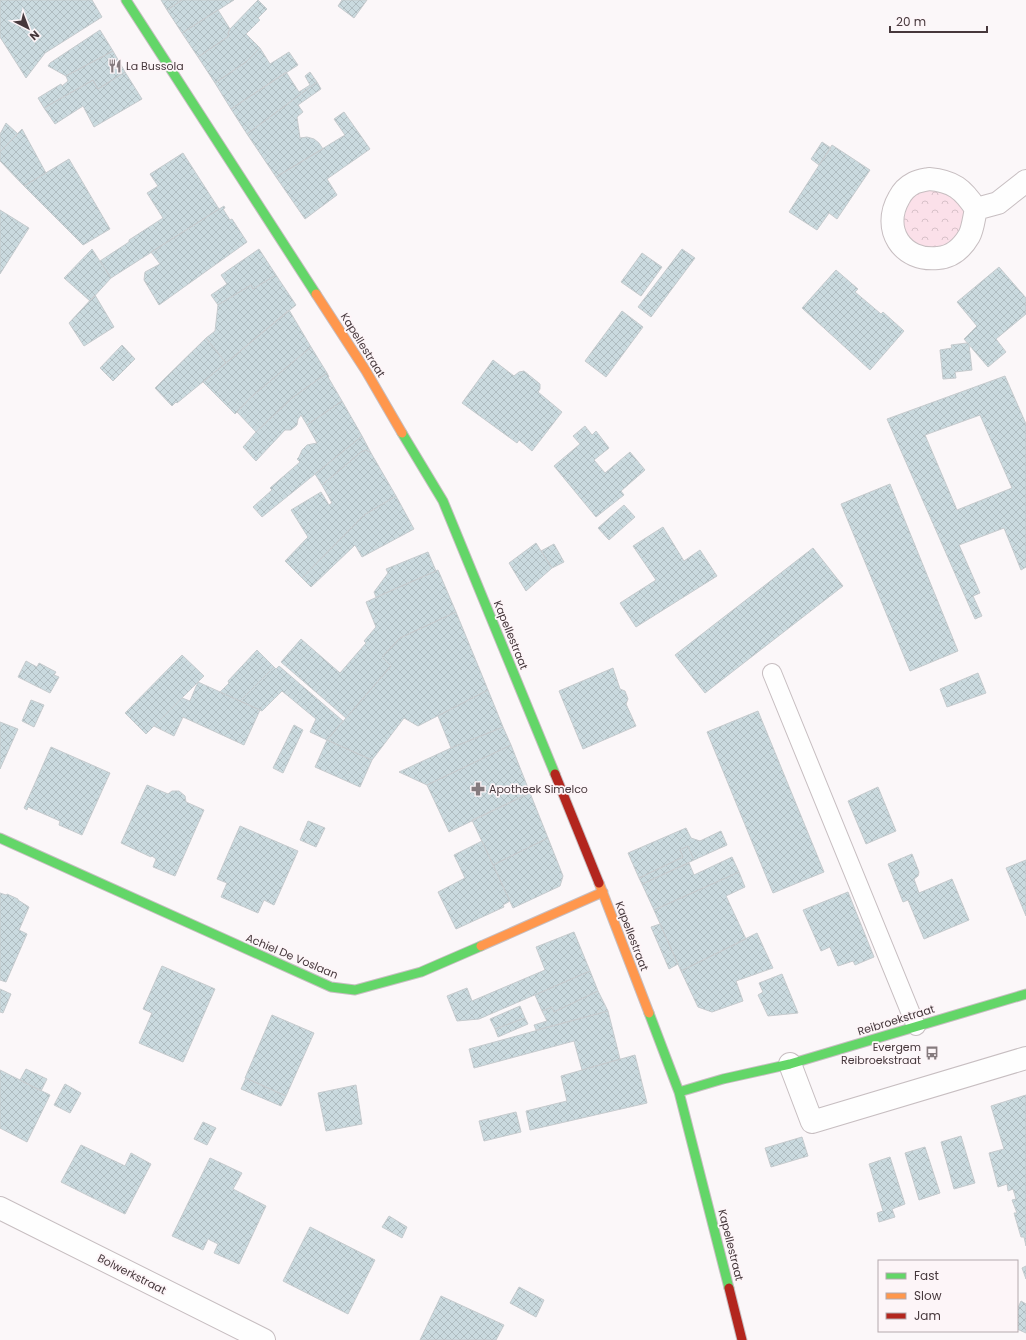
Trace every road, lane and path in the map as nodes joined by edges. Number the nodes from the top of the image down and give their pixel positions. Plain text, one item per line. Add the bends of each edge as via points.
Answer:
1 (126, 0) edge
2 (1026, 182) edge
3 (976, 209) dead end
4 (772, 673) dead end
5 (0, 838) edge
6 (603, 892) junction
7 (1026, 994) edge
8 (916, 1026) junction
9 (1026, 1058) edge
10 (790, 1064) junction
11 (679, 1092) junction
12 (0, 1208) edge
13 (264, 1340) edge
14 (742, 1340) edge

1 - 6 street, Kapellestraat via 366,371 444,501
2 - 3 street via 998,203
4 - 8 lane
5 - 6 street, Achiel De Voslaan via 331,987 355,990 421,972
6 - 11 street, Kapellestraat
7 - 8 street, Reibroekstraat
8 - 10 street, Reibroekstraat
9 - 10 street via 812,1122
10 - 11 street, Reibroekstraat
11 - 14 street, Kapellestraat
12 - 13 street, Bolwerkstraat

